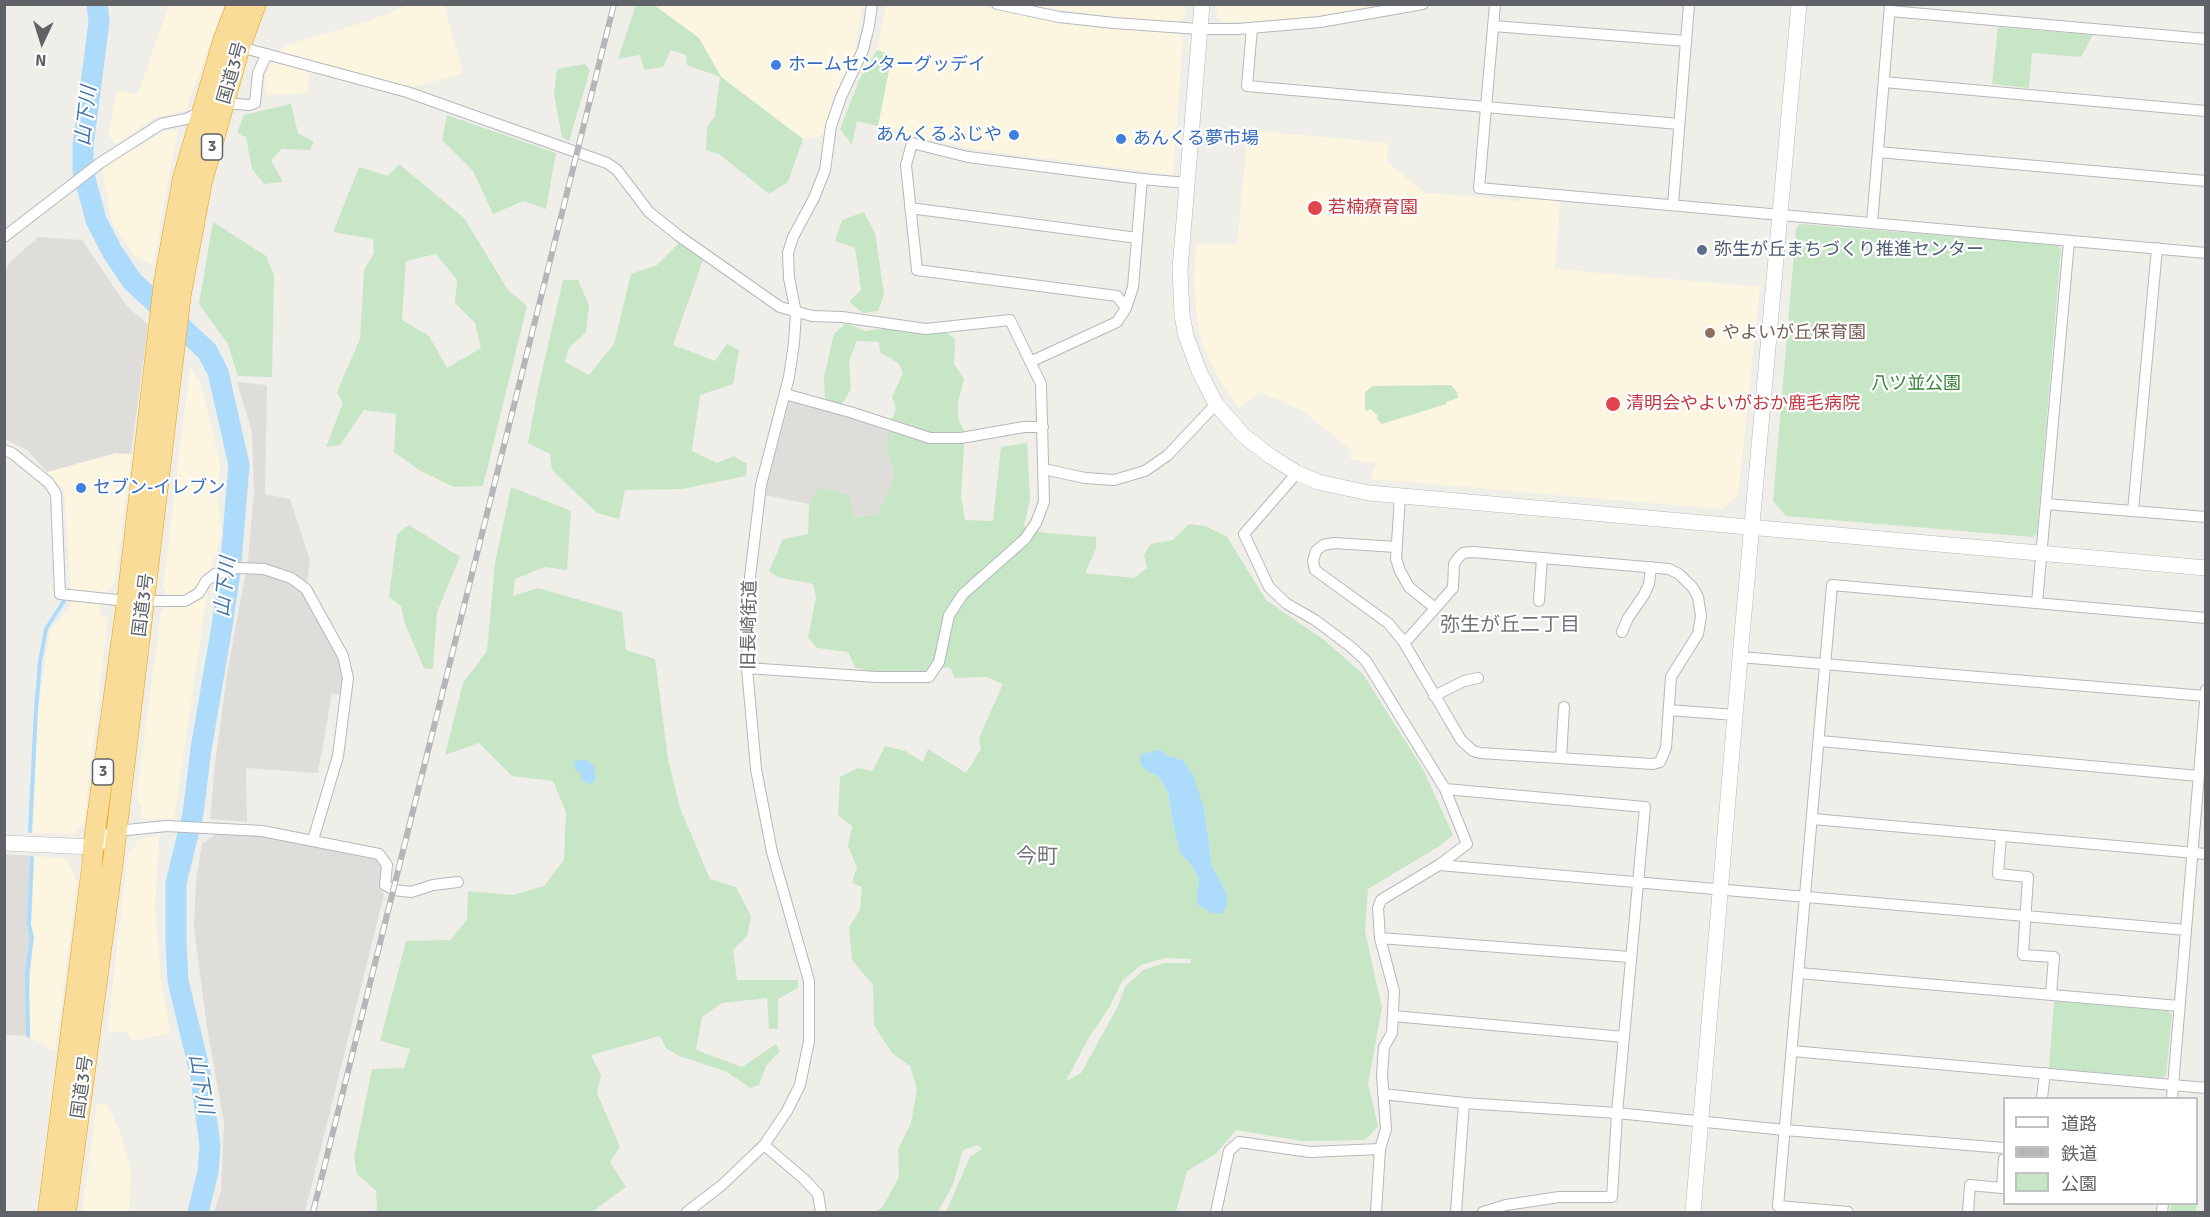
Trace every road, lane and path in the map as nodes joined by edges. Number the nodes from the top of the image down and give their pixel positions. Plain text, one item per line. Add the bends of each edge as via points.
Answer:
1 (237, 4) edge
2 (256, 4) edge
3 (872, 4) edge
4 (997, 4) edge
5 (1202, 4) edge
6 (1423, 4) edge
7 (1495, 4) edge
8 (1689, 4) edge
9 (1799, 4) edge
10 (1890, 8) edge
11 (1493, 26) junction
12 (1252, 28) junction
13 (1199, 29) junction
14 (2205, 39) edge
15 (1686, 41) junction
16 (240, 47) junction
17 (267, 54) junction
18 (1884, 82) junction
19 (225, 102) junction
20 (1486, 107) junction
21 (2205, 111) edge
22 (201, 112) junction
23 (1679, 124) junction
24 (1878, 152) junction
25 (1142, 179) junction
26 (2205, 181) edge
27 (1187, 183) junction
28 (1672, 205) junction
29 (910, 208) junction
30 (1780, 214) junction
31 (1872, 223) junction
32 (4, 237) edge
33 (1137, 238) junction
34 (2069, 240) junction
35 (2157, 248) junction
36 (2205, 253) edge
37 (1126, 308) junction
38 (796, 313) junction
39 (1030, 362) junction
40 (785, 394) junction
41 (1216, 404) junction
42 (1043, 428) junction
43 (4, 450) edge
44 (1044, 469) junction
45 (1297, 473) junction
46 (1400, 496) junction
47 (2046, 504) junction
48 (2133, 511) junction
49 (2205, 517) edge
50 (1752, 528) junction
51 (1396, 547) junction
52 (2041, 554) junction
53 (1542, 558) junction
54 (1651, 567) junction
55 (2205, 568) edge
56 (136, 601) junction
57 (1539, 601) dead end
58 (2037, 603) junction
59 (1435, 608) junction
60 (2205, 618) edge
61 (1622, 632) dead end
62 (1403, 641) junction
63 (1740, 657) junction
64 (1826, 664) junction
65 (747, 668) junction
66 (1478, 678) dead end
67 (2205, 690) edge
68 (1434, 696) junction
69 (2205, 696) edge
70 (1564, 707) dead end
71 (1669, 710) junction
72 (1735, 715) junction
73 (1820, 741) junction
74 (1561, 758) junction
75 (2198, 776) junction
76 (1444, 789) junction
77 (1813, 819) junction
78 (117, 831) junction
79 (2001, 836) junction
80 (313, 840) junction
81 (4, 843) edge
82 (93, 847) junction
83 (2192, 853) junction
84 (2205, 854) edge
85 (1439, 865) junction
86 (458, 882) dead end
87 (1637, 883) junction
88 (1720, 891) junction
89 (1806, 898) junction
90 (2025, 916) junction
91 (2186, 930) junction
92 (1380, 938) junction
93 (1630, 957) junction
94 (1799, 973) junction
95 (2051, 995) junction
96 (2179, 1006) junction
97 (1393, 1016) junction
98 (1624, 1037) junction
99 (1792, 1051) junction
100 (2045, 1073) junction
101 (2173, 1085) junction
102 (2205, 1088) edge
103 (1383, 1094) junction
104 (2042, 1097) edge
105 (2172, 1097) edge
106 (1464, 1103) junction
107 (1617, 1113) junction
108 (1701, 1121) junction
109 (1785, 1130) junction
110 (764, 1145) junction
111 (2003, 1148) edge
112 (1380, 1149) junction
113 (2003, 1174) edge
114 (48, 1212) edge
115 (66, 1212) edge
116 (687, 1212) edge
117 (821, 1212) edge
118 (1216, 1212) edge
119 (1376, 1212) edge
120 (1456, 1212) edge
121 (1483, 1212) edge
122 (1693, 1212) edge
123 (1848, 1212) edge
124 (1968, 1212) edge

1 - 22 highway, 国道3号 / 3
2 - 16 highway, 国道3号 / 3
3 - 38 street, 旧長崎街道 via 862,50 831,126 825,170 790,245 789,278
4 - 13 street via 1070,18
5 - 13 street
6 - 12 street via 1320,22
7 - 11 street
8 - 15 street
9 - 30 street
10 - 14 street
10 - 18 street
11 - 15 street
11 - 20 street
12 - 13 street
12 - 20 street via 1247,86
13 - 27 street
15 - 23 street
16 - 17 street
16 - 19 highway, 国道3号 / 3
17 - 19 street via 258,73 255,103
17 - 38 street via 407,92 608,163 649,212 679,237 780,307
18 - 21 street
18 - 24 street
19 - 22 street
19 - 56 highway, 国道3号 / 3 via 202,182 181,294
20 - 23 street
20 - 28 street via 1479,188
22 - 32 street via 161,124 96,167
22 - 56 highway, 国道3号 / 3 via 183,178 164,282
23 - 28 street
24 - 26 street
24 - 31 street
25 - 27 street
25 - 29 street via 968,157 912,143 906,165
25 - 33 street
27 - 41 street via 1180,269 1182,315 1186,336
28 - 30 street
29 - 33 street
29 - 37 street via 916,270 1117,296
30 - 31 street
30 - 50 street
31 - 34 street
33 - 37 street via 1133,287
34 - 35 street
34 - 47 street
35 - 36 street
35 - 48 street
37 - 39 street via 1117,322
38 - 39 street via 926,328 1010,320
38 - 40 street, 旧長崎街道
39 - 42 street via 1041,384
40 - 42 street via 930,438 961,438 1024,426
40 - 65 street, 旧長崎街道 via 761,485 750,577
41 - 44 street via 1168,455 1145,471 1114,480
41 - 45 street via 1244,436
42 - 44 street
43 - 56 street via 49,483 56,494 65,595
44 - 65 street via 1044,502 1035,523 1025,539 963,594 949,615 939,663 929,677
45 - 46 street via 1347,490
45 - 76 street via 1244,534 1269,588 1366,661
46 - 50 street
46 - 51 street
47 - 48 street
47 - 52 street
48 - 49 street
50 - 52 street
50 - 63 street
51 - 59 street via 1398,565 1409,587
51 - 62 street via 1334,543 1323,545 1313,561 1323,578 1388,623
52 - 55 street
52 - 58 street
53 - 54 street
53 - 57 street
53 - 59 street via 1463,553 1455,564 1453,588
54 - 61 street via 1644,595
54 - 71 street via 1670,569 1685,579 1698,597 1701,616 1698,634 1671,677
56 - 78 highway, 国道3号 / 3
56 - 80 street via 185,601 199,593 215,574 238,568 264,569 291,578 306,589 343,656 348,678 338,756
56 - 82 highway, 国道3号 / 3
58 - 60 street
58 - 64 street via 1832,585
59 - 62 street
62 - 68 street
63 - 64 street
63 - 72 street
64 - 69 street
64 - 73 street
65 - 110 street, 旧長崎街道 via 756,769 772,852 809,981 809,1041 800,1085
66 - 68 street
67 - 69 street
68 - 74 street via 1461,740 1473,751
69 - 75 street
70 - 74 street
71 - 72 street
71 - 74 street via 1666,748 1660,762
72 - 88 street
73 - 75 street
73 - 77 street
75 - 83 street
76 - 85 street via 1467,844
76 - 87 street via 1645,807
77 - 79 street
77 - 89 street
78 - 80 street via 174,826 262,831
78 - 82 street
78 - 115 highway, 国道3号 / 3
79 - 83 street
79 - 90 street via 1998,874 2028,877
80 - 86 street via 379,854 387,865 385,885 394,890 411,892
81 - 82 street
82 - 114 highway, 国道3号 / 3
83 - 84 street
83 - 91 street
85 - 87 street
85 - 92 street via 1381,900
87 - 88 street
87 - 93 street
88 - 89 street
88 - 108 street
89 - 90 street
89 - 94 street
90 - 91 street
90 - 95 street via 2023,954 2054,957
91 - 96 street
92 - 93 street
92 - 97 street via 1395,992
93 - 98 street
94 - 95 street
94 - 99 street
95 - 96 street
96 - 101 street
97 - 98 street
97 - 103 street via 1392,1033 1384,1047
98 - 107 street
99 - 100 street
99 - 109 street
100 - 101 street
100 - 104 street
101 - 102 street
101 - 105 street
103 - 106 street
103 - 112 street via 1386,1129
106 - 107 street
106 - 120 street
107 - 108 street
107 - 121 street via 1612,1197 1559,1197
108 - 109 street
108 - 122 street
109 - 111 street
109 - 123 street via 1778,1206
110 - 116 street, 旧長崎街道
110 - 117 street via 818,1194
112 - 118 street via 1310,1152 1239,1142 1229,1151
112 - 119 street
113 - 124 street via 2002,1188 1970,1185

